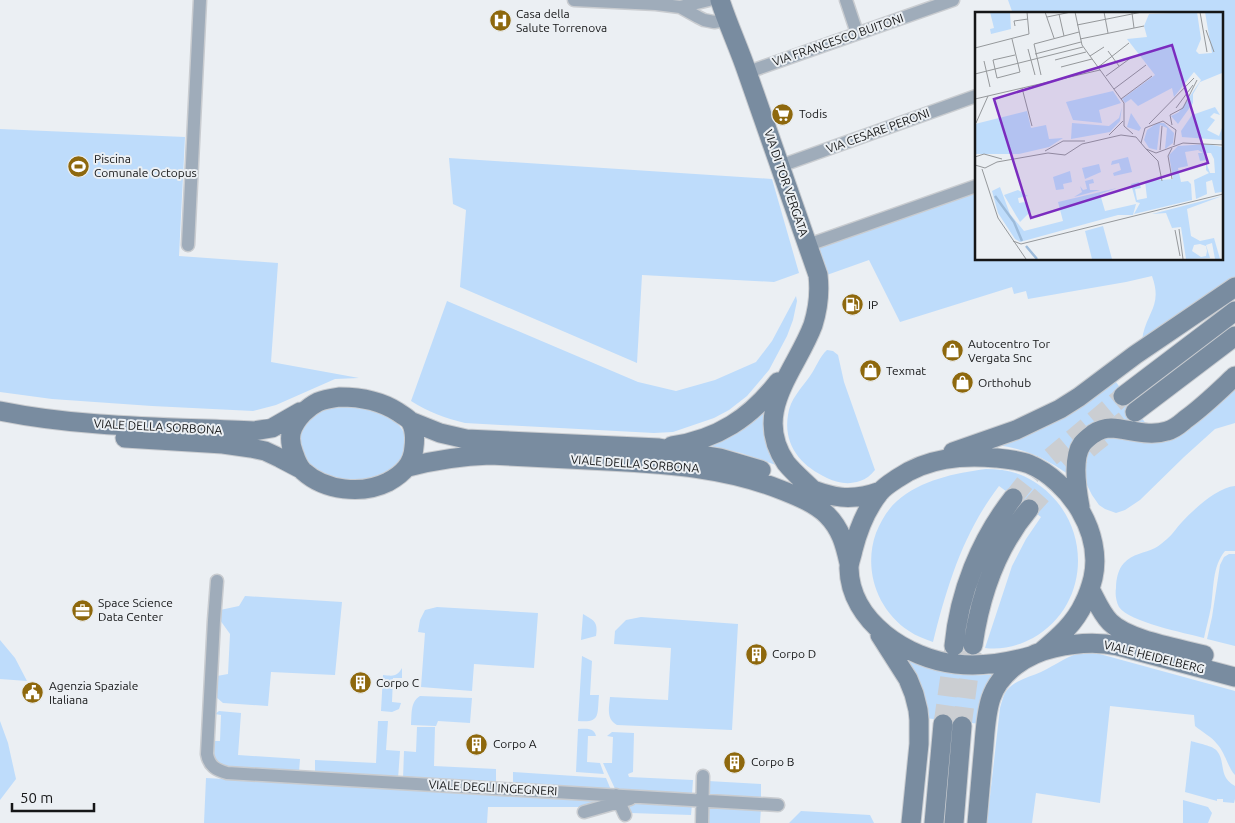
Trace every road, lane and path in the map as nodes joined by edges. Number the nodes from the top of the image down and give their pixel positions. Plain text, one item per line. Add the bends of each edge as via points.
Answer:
1 (200, 0) edge
2 (574, 0) edge
3 (708, 0) edge
4 (720, 0) edge
5 (846, 0) edge
6 (953, 0) edge
7 (680, 7) junction
8 (726, 20) junction
9 (857, 33) junction
10 (752, 71) dead end
11 (975, 96) edge
12 (780, 166) junction
13 (975, 186) edge
14 (188, 245) dead end
15 (808, 245) junction
16 (1235, 287) edge
17 (1235, 311) edge
18 (1235, 336) edge
19 (792, 366) junction
20 (1235, 376) edge
21 (1123, 396) tunnel mouth
22 (310, 406) junction
23 (0, 412) edge
24 (1135, 412) tunnel mouth
25 (410, 421) junction
26 (0, 424) edge
27 (659, 448) junction
28 (936, 461) junction
29 (408, 467) junction
30 (301, 470) junction
31 (813, 490) junction
32 (880, 491) junction
33 (1013, 498) tunnel mouth
34 (1029, 509) tunnel mouth
35 (1080, 510) junction
36 (849, 566) junction
37 (217, 581) dead end
38 (1092, 583) junction
39 (865, 613) junction
40 (973, 645) tunnel mouth
41 (954, 646) tunnel mouth
42 (1036, 653) junction
43 (1235, 664) edge
44 (1235, 677) edge
45 (703, 776) dead end
46 (617, 799) junction
47 (702, 800) junction
48 (778, 804) dead end
49 (584, 812) dead end
50 (625, 815) dead end
51 (702, 823) edge
52 (911, 823) edge
53 (934, 823) edge
54 (954, 823) edge
55 (977, 823) edge

1 - 14 street
2 - 7 street
3 - 7 street
4 - 8 street, VIA DI TOR VERGATA
5 - 9 street
6 - 9 street, VIA FRANCESCO BUITONI
7 - 8 street via 704,20
8 - 12 street, VIA DI TOR VERGATA
9 - 10 street, VIA FRANCESCO BUITONI
11 - 12 street, VIA CESARE PERONI
12 - 15 street, VIA DI TOR VERGATA
13 - 15 street
15 - 19 street, VIA DI TOR VERGATA via 818,279 817,307 813,325
16 - 28 street via 1135,355 1079,398 1016,430
17 - 21 street
18 - 24 street
19 - 27 street, VIA DI TOR VERGATA via 759,405 737,422 701,439
19 - 31 street, VIA DI TOR VERGATA via 774,408 774,433 787,463
20 - 35 street via 1173,429 1149,434 1104,428 1086,439 1079,448 1077,463
22 - 23 street, VIALE DELLA SORBONA via 272,428 254,431 77,423
22 - 25 street via 330,399 359,398 385,405
22 - 30 street via 295,422 290,434 292,450
25 - 27 street, VIALE DELLA SORBONA via 445,434 474,440
25 - 29 street via 415,440
26 - 30 street, VIALE DELLA SORBONA via 90,436 237,445 265,451
27 - 31 street, VIALE DELLA SORBONA via 744,464
28 - 32 street via 901,476
28 - 35 street via 981,457 1029,464 1060,485
29 - 30 street via 385,483 349,489 325,484
29 - 36 street, VIALE DELLA SORBONA via 438,460 490,455 661,464 734,475 789,493 821,510 840,532
31 - 32 street, VIALE DELLA SORBONA via 850,498
32 - 36 street via 860,527
33 - 41 street via 996,521 972,572 959,609
34 - 40 street via 1007,541 988,580
35 - 38 street via 1092,540
36 - 39 street, VIALE DELLA SORBONA via 857,600
37 - 46 street, VIALE DEGLI INGEGNERI via 208,760 218,770
38 - 42 street via 1073,621 1062,634
38 - 43 street, VIALE HEIDELBERG via 1106,617 1122,631
39 - 42 street, VIALE HEIDELBERG via 897,643 934,660 979,665 1002,663
39 - 52 street via 904,672 916,702 919,738
42 - 44 street, VIALE HEIDELBERG via 1081,643 1106,644
42 - 55 street via 1006,674 991,699
45 - 47 street
46 - 47 street via 638,796
46 - 49 street
46 - 50 street
47 - 48 street
47 - 51 street
53 - 54 street via 952,725

